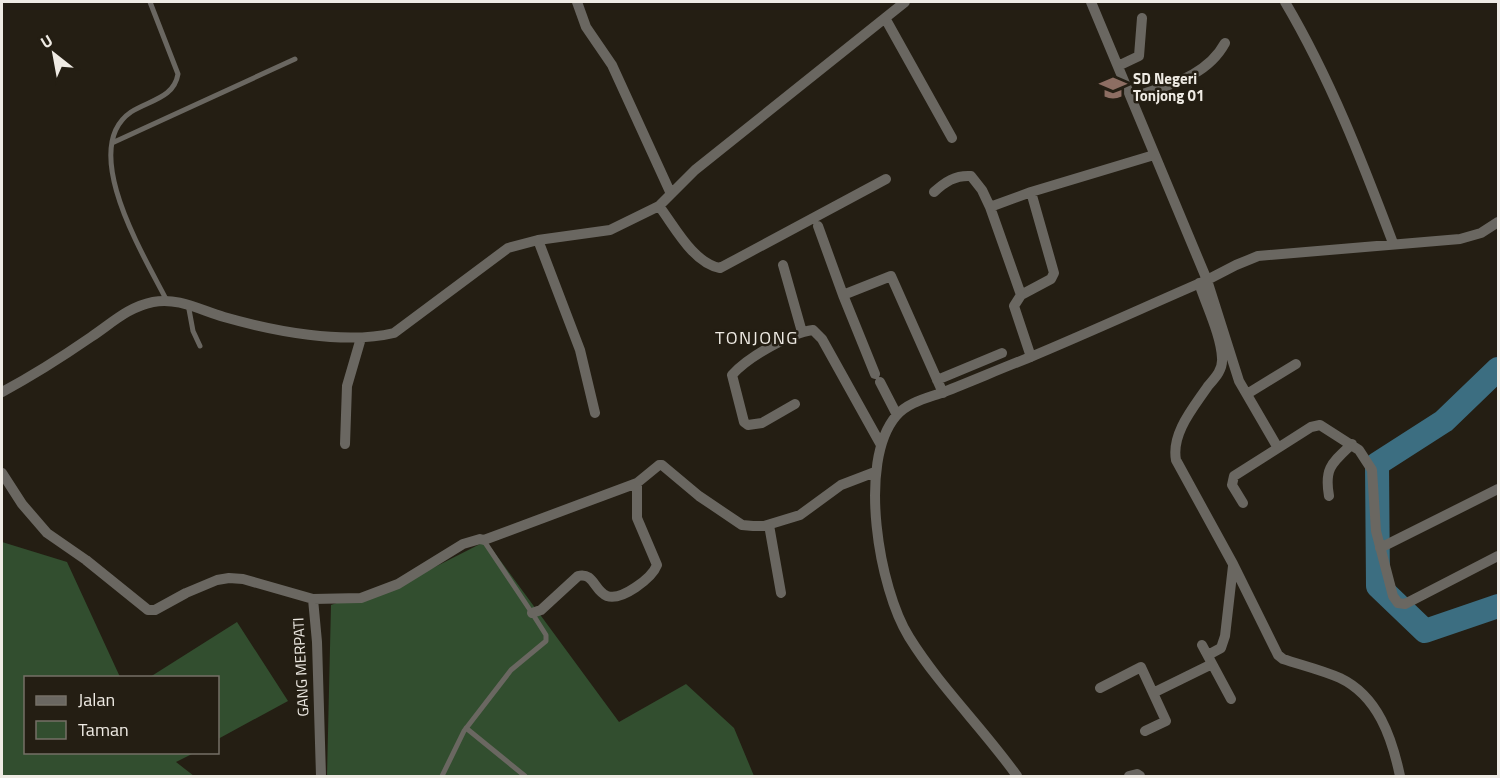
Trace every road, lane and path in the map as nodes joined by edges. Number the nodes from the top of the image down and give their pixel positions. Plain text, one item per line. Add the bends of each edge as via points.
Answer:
1 (150, 2) edge
2 (577, 2) edge
3 (905, 2) edge
4 (1091, 2) edge
5 (1285, 2) edge
6 (885, 18) junction
7 (1142, 18) dead end
8 (1226, 43) dead end
9 (295, 59) dead end
10 (1118, 66) junction
11 (1131, 98) junction
12 (952, 138) dead end
13 (112, 143) junction
14 (1154, 154) junction
15 (886, 179) dead end
16 (934, 192) dead end
17 (1031, 192) junction
18 (671, 194) junction
19 (659, 206) junction
20 (990, 207) junction
21 (1498, 222) edge
22 (818, 226) dead end
23 (538, 240) junction
24 (1393, 243) junction
25 (783, 265) dead end
26 (1203, 281) junction
27 (843, 295) junction
28 (1021, 296) junction
29 (167, 301) junction
30 (188, 304) junction
31 (802, 332) junction
32 (361, 338) junction
33 (200, 345) dead end
34 (1002, 353) dead end
35 (1031, 357) junction
36 (1296, 364) dead end
37 (937, 380) junction
38 (2, 392) edge
39 (942, 393) junction
40 (1247, 394) junction
41 (795, 404) dead end
42 (595, 413) dead end
43 (897, 415) junction
44 (345, 444) dead end
45 (881, 445) junction
46 (1355, 447) junction
47 (1278, 448) junction
48 (875, 472) junction
49 (2, 473) edge
50 (637, 483) junction
51 (1498, 489) edge
52 (1329, 496) dead end
53 (1243, 503) dead end
54 (769, 525) junction
55 (484, 540) junction
56 (1380, 548) junction
57 (1498, 556) edge
58 (1233, 564) junction
59 (781, 593) dead end
60 (313, 599) junction
61 (532, 613) junction
62 (1202, 645) dead end
63 (1210, 659) junction
64 (1100, 688) dead end
65 (1153, 693) junction
66 (1231, 699) dead end
67 (466, 728) junction
68 (1145, 731) dead end
69 (321, 777) edge
70 (442, 777) edge
71 (525, 777) edge
72 (1017, 777) edge
73 (1129, 777) edge
74 (1140, 777) edge
75 (1400, 777) edge

1 - 13 lane via 178,74 176,84 171,92 128,114
2 - 18 street via 586,27 612,65
3 - 6 street
4 - 10 street
5 - 24 street via 1359,153
6 - 12 street
6 - 18 street via 695,170
7 - 10 street via 1139,56
8 - 11 street via 1218,56 1187,78
9 - 13 lane
10 - 11 street
11 - 14 street
13 - 29 lane via 113,179 121,206
14 - 17 street
14 - 26 street
15 - 19 street via 720,268 699,259
16 - 20 street via 947,181 971,176
17 - 20 street
17 - 28 street via 1054,273 1051,279
18 - 19 street
19 - 23 street via 610,230
20 - 28 street
21 - 24 street via 1481,233 1460,239
22 - 27 street
23 - 32 street via 497,255 394,333
23 - 42 street via 580,350
24 - 26 street via 1258,256
25 - 31 street
26 - 35 street
26 - 40 street
26 - 58 street via 1222,359 1218,374 1180,430 1175,451 1185,479
27 - 37 street via 891,276
27 - 43 street
28 - 35 street via 1014,306
29 - 30 street
29 - 38 street via 124,313 40,371
30 - 32 street via 275,328
30 - 33 lane
31 - 41 street via 760,354 732,375 748,425 762,423
31 - 45 street via 813,330 822,339
32 - 44 street via 347,386
34 - 37 street
35 - 39 street
36 - 40 street
37 - 39 street
39 - 43 street
40 - 47 street
43 - 45 street
45 - 48 street
46 - 47 street via 1320,425
46 - 52 street via 1335,460 1326,478
46 - 56 street via 1372,470
47 - 53 street via 1234,476 1232,485
48 - 54 street via 841,485 800,515
48 - 72 street via 876,535 893,603 908,635 934,673
49 - 60 street via 47,533 148,610 203,585 229,578
50 - 54 street, GANG MERPATI via 662,465 742,525
50 - 55 street, GANG MERPATI
50 - 61 street via 637,518 657,565 651,574 617,597 601,592 589,577 578,576 541,610
51 - 56 street
54 - 59 street
55 - 60 street, GANG MERPATI via 463,544 398,584 367,596
55 - 61 lane
56 - 57 street via 1393,596 1398,603 1405,604
58 - 63 street via 1225,636 1221,648
58 - 75 street via 1278,655 1339,678 1368,698 1385,727
60 - 69 street, GANG MERPATI
61 - 67 lane via 546,641 511,670
62 - 63 street
63 - 65 street
63 - 66 street
64 - 65 street via 1141,667
65 - 68 street via 1166,721
67 - 70 lane
67 - 71 lane
73 - 74 street

